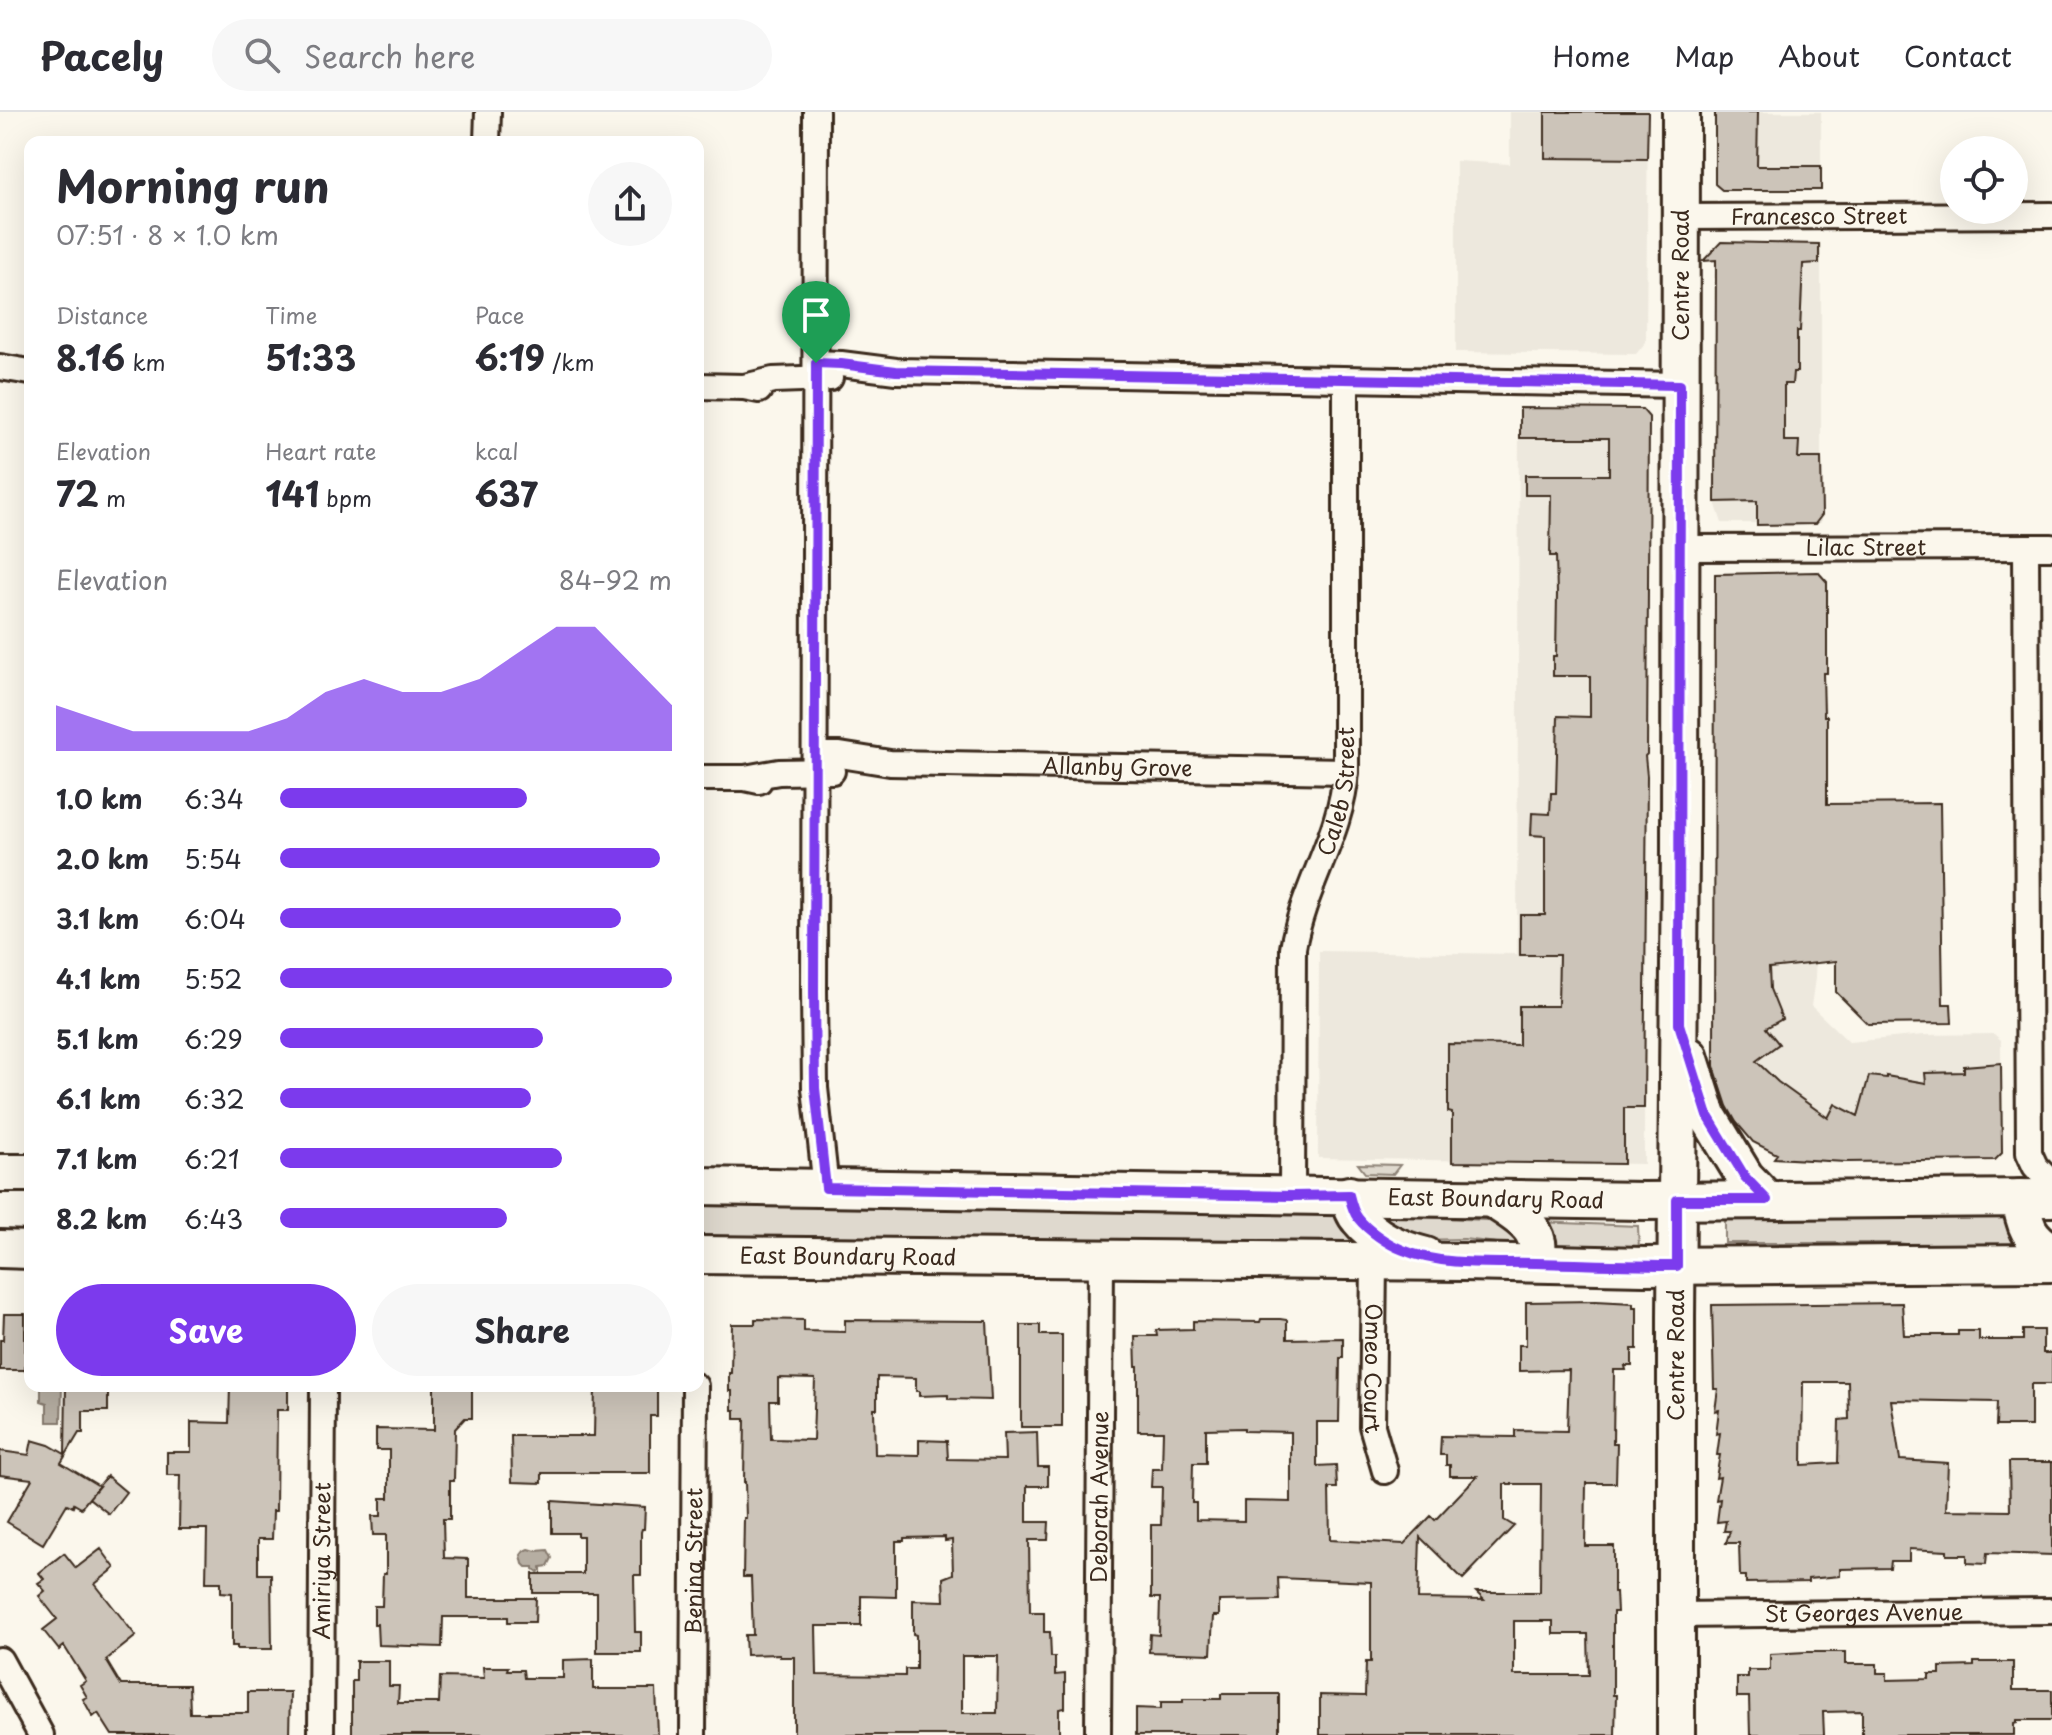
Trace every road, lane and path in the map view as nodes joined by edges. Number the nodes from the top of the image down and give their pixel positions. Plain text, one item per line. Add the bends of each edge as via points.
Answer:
1 (488, 112) edge
2 (816, 112) edge
3 (1681, 112) edge
4 (487, 136) edge
5 (2052, 215) edge
6 (1681, 217) junction
7 (0, 367) edge
8 (24, 371) edge
9 (24, 373) edge
10 (0, 376) edge
11 (816, 379) junction
12 (1346, 380) junction
13 (1680, 385) junction
14 (704, 386) edge
15 (2026, 547) junction
16 (2052, 547) edge
17 (1680, 548) junction
18 (816, 771) junction
19 (1346, 771) junction
20 (704, 778) edge
21 (1679, 1024) junction
22 (0, 1173) edge
23 (24, 1173) edge
24 (704, 1186) edge
25 (816, 1188) junction
26 (2041, 1193) edge
27 (1349, 1195) junction
28 (1292, 1196) junction
29 (1491, 1198) junction
30 (1677, 1200) junction
31 (1767, 1200) junction
32 (0, 1249) edge
33 (24, 1250) edge
34 (2052, 1251) edge
35 (704, 1255) edge
36 (1101, 1259) junction
37 (1374, 1262) junction
38 (1463, 1262) junction
39 (1535, 1263) junction
40 (2052, 1263) edge
41 (1677, 1266) junction
42 (323, 1392) edge
43 (695, 1392) edge
44 (1385, 1471) dead end
45 (2052, 1611) edge
46 (1676, 1615) junction
47 (0, 1660) edge
48 (41, 1735) edge
49 (321, 1735) edge
50 (693, 1735) edge
51 (1098, 1735) edge
52 (1676, 1735) edge

1 - 4 street
2 - 11 street
3 - 6 main road, Centre Road
5 - 6 street, Francesco Street
6 - 13 main road, Centre Road
7 - 8 street
9 - 10 street
11 - 12 street via 896,371
11 - 14 street via 773,393
11 - 18 street
12 - 13 street
12 - 19 street, Caleb Street
13 - 17 main road, Centre Road
15 - 16 street, Lilac Street
15 - 17 street, Lilac Street
15 - 26 street via 2029,1153 2019,1179
17 - 21 main road, Centre Road
18 - 19 street, Allanby Grove via 890,763
18 - 20 street, Allanby Grove via 779,785
18 - 25 street
19 - 28 street, Caleb Street via 1342,804 1293,948
21 - 30 main road, Centre Road
21 - 31 main road via 1708,1116 1745,1177
22 - 23 main road
24 - 25 main road, East Boundary Road
25 - 28 main road, East Boundary Road
26 - 31 main road, East Boundary Road
26 - 34 main road via 2024,1219 2032,1237
27 - 28 main road, East Boundary Road
27 - 29 main road, East Boundary Road
27 - 38 main road via 1358,1219 1386,1241 1403,1250
29 - 30 main road, East Boundary Road
29 - 39 main road via 1532,1228 1539,1253
30 - 31 main road, East Boundary Road
30 - 41 main road, Centre Road
32 - 33 main road
35 - 36 main road, East Boundary Road
36 - 37 main road, East Boundary Road
36 - 51 street, Deborah Avenue
37 - 38 main road, East Boundary Road
37 - 44 street, Omeo Court via 1372,1426
38 - 39 main road, East Boundary Road
39 - 41 main road, East Boundary Road
40 - 41 main road, East Boundary Road
41 - 46 main road, Centre Road
42 - 49 street, Amiriya Street
43 - 50 street, Benina Street
45 - 46 street, St Georges Avenue
46 - 52 main road, Centre Road
47 - 48 street

